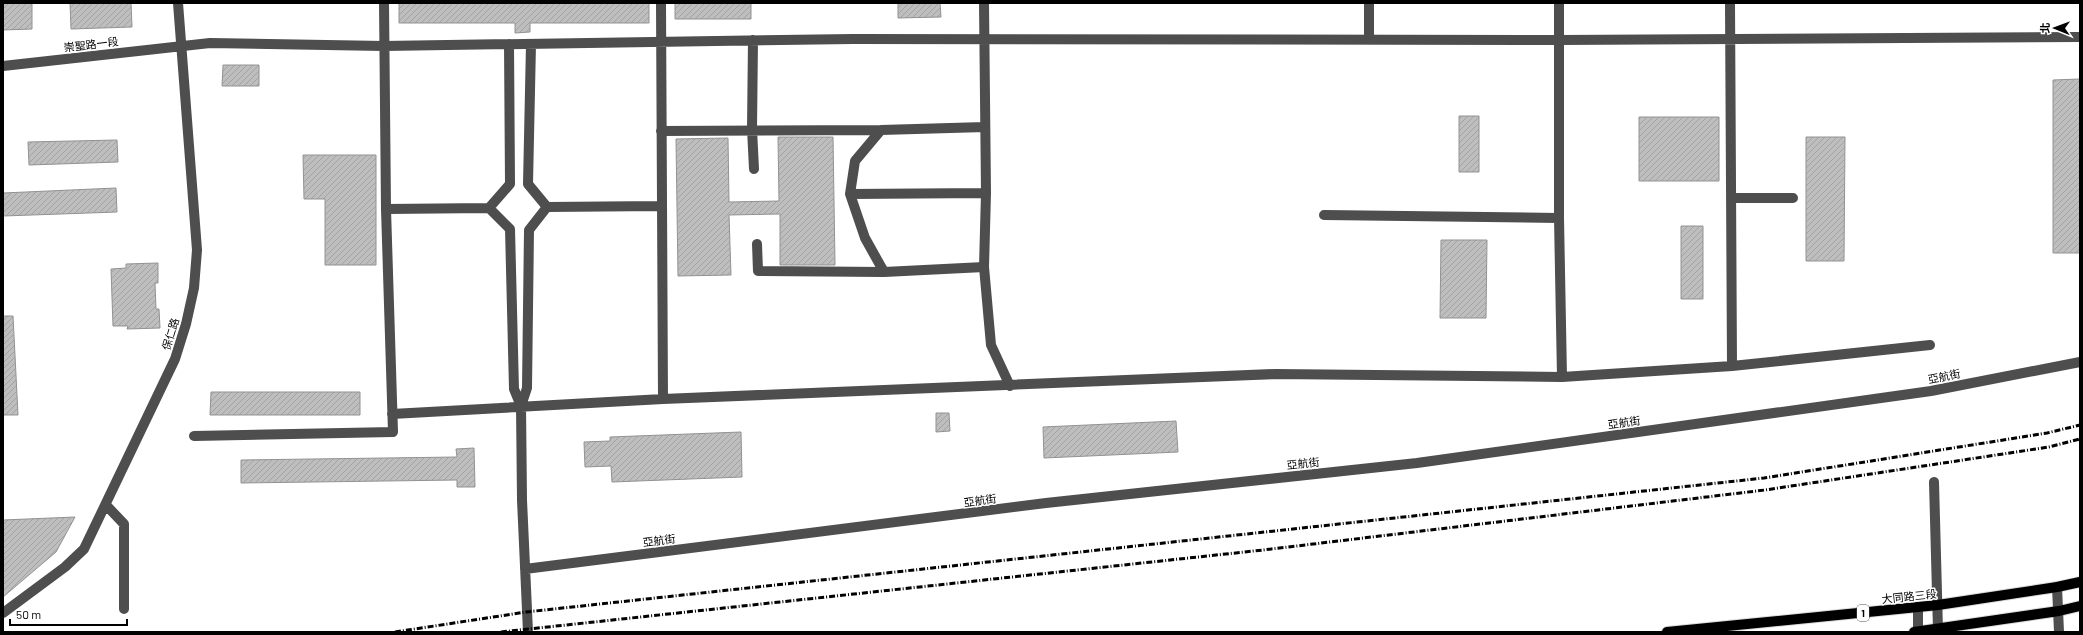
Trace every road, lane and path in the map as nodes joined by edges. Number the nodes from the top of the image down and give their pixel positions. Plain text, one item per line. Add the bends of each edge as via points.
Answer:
1 (178, 3) edge
2 (384, 3) edge
3 (661, 3) edge
4 (984, 3) edge
5 (1369, 3) edge
6 (1559, 3) edge
7 (1730, 3) edge
8 (2080, 37) edge
9 (1369, 39) junction
10 (1730, 39) junction
11 (661, 40) junction
12 (753, 40) junction
13 (984, 40) junction
14 (1559, 40) junction
15 (509, 44) junction
16 (531, 44) junction
17 (182, 45) junction
18 (384, 46) junction
19 (3, 66) edge
20 (985, 127) junction
21 (752, 130) junction
22 (881, 130) junction
23 (661, 131) junction
24 (754, 170) dead end
25 (510, 184) junction
26 (528, 184) junction
27 (986, 193) junction
28 (850, 194) junction
29 (1731, 198) junction
30 (1793, 198) dead end
31 (547, 206) junction
32 (661, 206) junction
33 (489, 208) junction
34 (386, 209) junction
35 (1324, 214) dead end
36 (1559, 218) junction
37 (510, 229) junction
38 (529, 230) junction
39 (757, 244) dead end
40 (984, 267) junction
41 (884, 272) junction
42 (1930, 345) dead end
43 (2080, 362) edge
44 (1732, 366) junction
45 (1562, 377) junction
46 (1010, 386) junction
47 (663, 399) junction
48 (521, 406) junction
49 (392, 414) junction
50 (194, 436) dead end
51 (1934, 482) dead end
52 (106, 505) junction
53 (525, 568) junction
54 (2080, 582) edge
55 (2057, 587) junction
56 (1938, 605) junction
57 (2080, 606) edge
58 (1918, 607) junction
59 (124, 609) dead end
60 (2059, 611) junction
61 (3, 613) edge
62 (1938, 630) junction
63 (528, 632) edge
64 (1667, 632) edge
65 (1914, 632) edge
66 (1918, 632) edge
67 (2059, 632) edge

1 - 17 street, 保仁路
2 - 18 street
3 - 11 street
4 - 13 street
5 - 9 street
6 - 14 street
7 - 10 street
8 - 10 street, 崇聖路一段
9 - 13 street, 崇聖路一段
9 - 14 street, 崇聖路一段
10 - 14 street, 崇聖路一段
10 - 29 street
11 - 12 street, 崇聖路一段
11 - 16 street, 崇聖路一段
11 - 23 street
12 - 13 street, 崇聖路一段
12 - 21 street
13 - 20 street
14 - 36 street
15 - 16 street, 崇聖路一段
15 - 18 street, 崇聖路一段
15 - 25 street
16 - 26 street
17 - 18 street, 崇聖路一段 via 210,42
17 - 19 street, 崇聖路一段
17 - 52 street, 保仁路 via 197,250 194,288 186,324 174,359
18 - 34 street
20 - 22 street
20 - 27 street
21 - 22 street
21 - 23 street
21 - 24 street
22 - 28 street via 855,161
23 - 32 street
25 - 26 street
25 - 33 street
26 - 31 street
27 - 28 street
27 - 40 street
28 - 41 street via 865,238
29 - 30 street
29 - 44 street
31 - 32 street
31 - 38 street
32 - 47 street
33 - 34 street
33 - 37 street
34 - 49 street
35 - 36 street
36 - 45 street
37 - 38 street
37 - 48 street via 514,389
38 - 48 street via 527,388
39 - 41 street via 758,271
40 - 41 street
40 - 46 street via 992,345
42 - 44 street
43 - 53 street, 亞航街 via 1924,392 1417,463 1046,503
44 - 45 street
45 - 46 street via 1275,374
46 - 47 street
47 - 48 street
48 - 49 street
48 - 53 street
49 - 50 street via 393,432
51 - 56 street
52 - 59 street via 124,524
52 - 61 street, 保仁路 via 84,549 65,567
53 - 63 street
54 - 55 main road, 大同路三段 / 1
55 - 56 main road, 大同路三段 / 1
55 - 60 street
56 - 58 main road, 大同路三段 / 1
56 - 62 street
57 - 60 main road
58 - 64 main road, 大同路三段 / 1
58 - 66 street
60 - 62 main road
60 - 67 street
62 - 66 main road
65 - 66 main road

